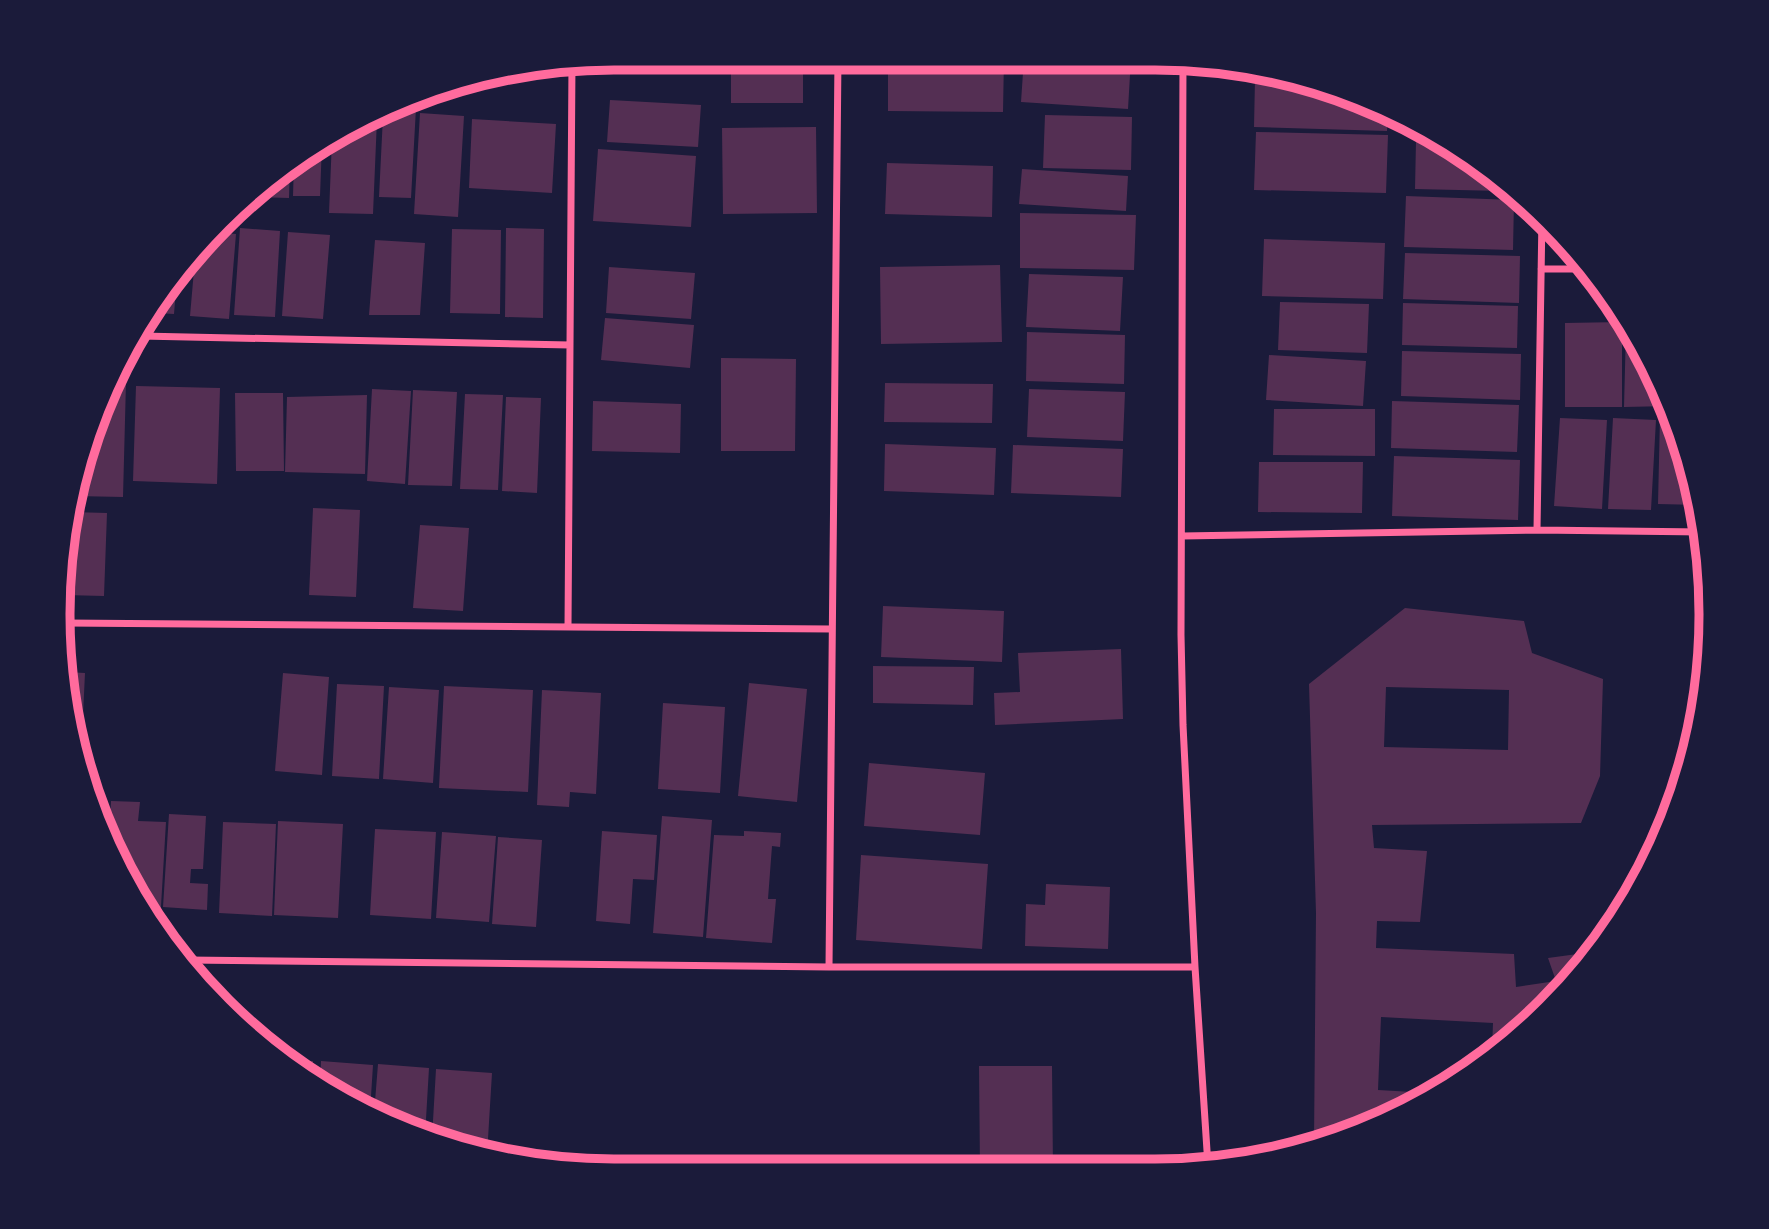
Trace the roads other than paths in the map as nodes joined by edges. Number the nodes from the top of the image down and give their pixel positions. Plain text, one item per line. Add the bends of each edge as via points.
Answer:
1 (838, 70) edge
2 (1183, 71) edge
3 (572, 72) edge
4 (1542, 231) edge
5 (1541, 269) junction
6 (1575, 269) edge
7 (147, 336) edge
8 (570, 345) junction
9 (1537, 530) junction
10 (1692, 532) edge
11 (1182, 536) junction
12 (70, 623) edge
13 (568, 627) junction
14 (832, 629) junction
15 (194, 960) edge
16 (829, 967) junction
17 (1195, 967) junction
18 (1207, 1156) edge

1 - 14 street
2 - 11 street
3 - 8 street
4 - 5 street
5 - 6 street
5 - 9 street
7 - 8 street
8 - 13 street
9 - 10 street
9 - 11 street
11 - 17 street via 1183,725
12 - 13 street
13 - 14 street
14 - 16 street
15 - 16 street
16 - 17 street
17 - 18 street

